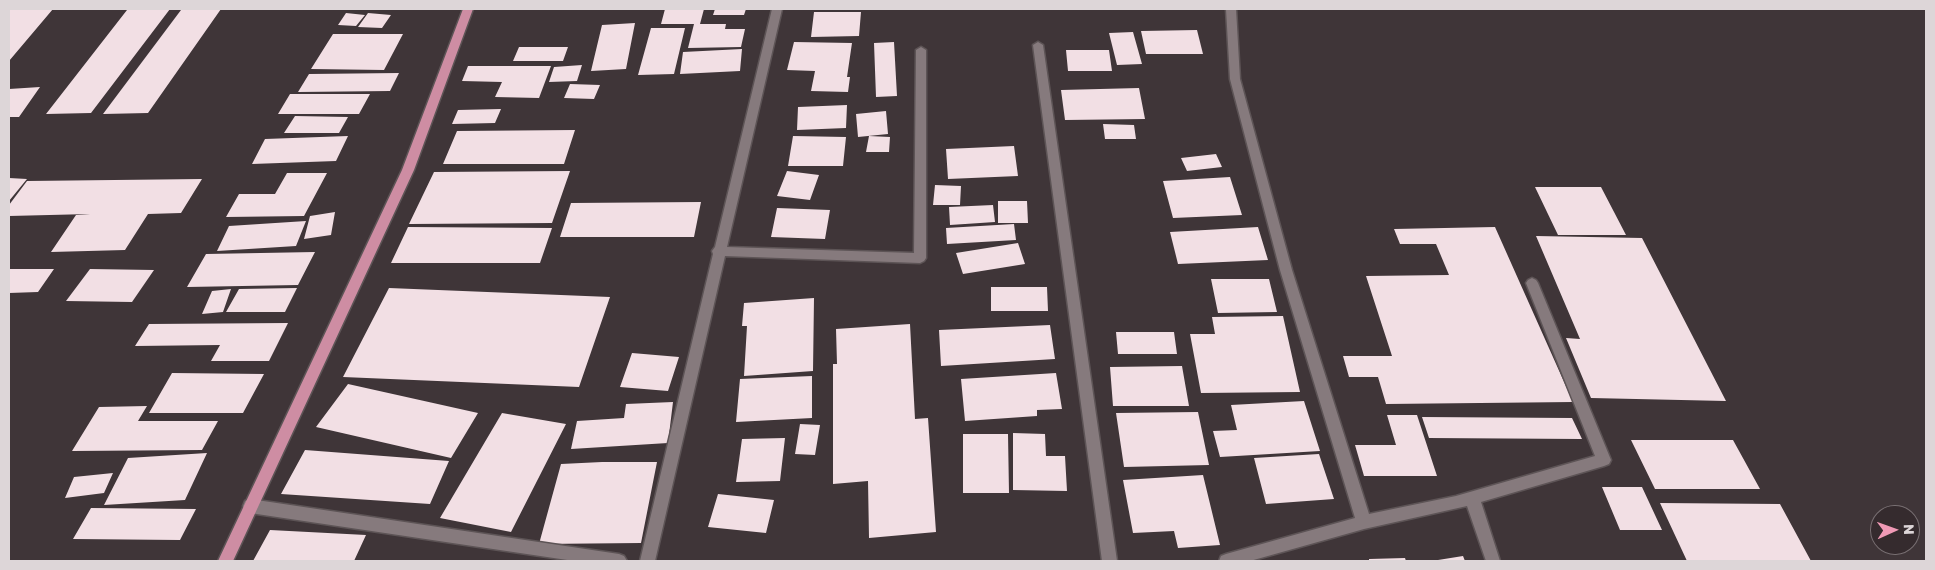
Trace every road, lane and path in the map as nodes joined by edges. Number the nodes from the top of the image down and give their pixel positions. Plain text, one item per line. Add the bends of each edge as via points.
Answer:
1 (468, 9) edge
2 (776, 9) edge
3 (1231, 9) edge
4 (1038, 45) dead end
5 (921, 50) dead end
6 (718, 252) junction
7 (1532, 283) dead end
8 (1472, 498) junction
9 (250, 506) junction
10 (1364, 522) junction
11 (225, 561) edge
12 (619, 561) edge
13 (647, 561) edge
14 (1110, 561) edge
15 (1226, 561) edge
16 (1493, 561) edge

1 - 9 main road via 408,170
2 - 6 street
3 - 10 street via 1235,79 1286,270
4 - 14 street
5 - 6 street via 920,258
6 - 13 street
7 - 8 street via 1604,460
8 - 10 street
8 - 16 street
9 - 11 main road
9 - 12 street
10 - 15 street

